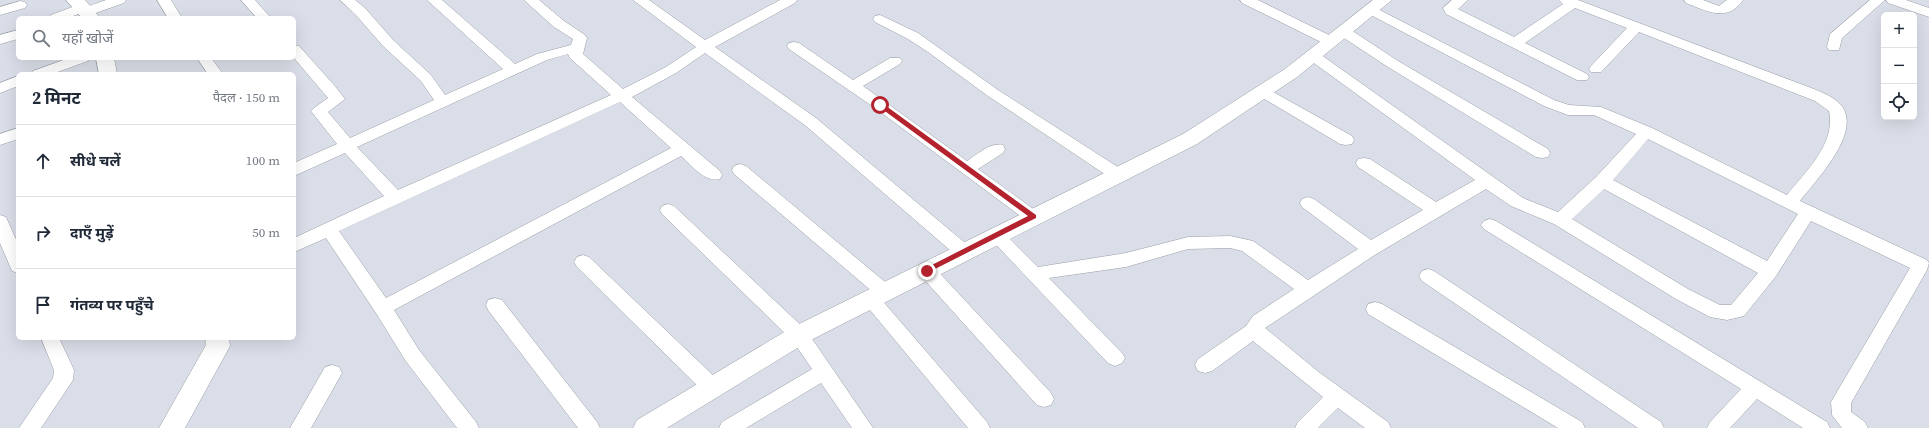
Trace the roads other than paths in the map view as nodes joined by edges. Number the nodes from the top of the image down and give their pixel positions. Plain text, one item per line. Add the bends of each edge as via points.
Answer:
1 (119, 0) edge
2 (164, 0) edge
3 (248, 0) edge
4 (347, 0) edge
5 (434, 0) edge
6 (531, 0) edge
7 (640, 0) edge
8 (1248, 0) edge
9 (1461, 0) edge
10 (1690, 0) edge
11 (1736, 0) edge
12 (1878, 0) edge
13 (1893, 0) edge
14 (1570, 1) edge
15 (778, 2) edge
16 (20, 5) dead end
17 (1377, 5) edge
18 (84, 9) edge
19 (0, 11) edge
20 (1929, 13) edge
21 (62, 16) edge
22 (174, 16) edge
23 (262, 16) edge
24 (880, 19) dead end
25 (1636, 27) junction
26 (16, 35) edge
27 (1336, 36) junction
28 (0, 40) edge
29 (1515, 43) junction
30 (706, 46) junction
31 (794, 46) dead end
32 (578, 47) junction
33 (1834, 47) dead end
34 (296, 51) edge
35 (1312, 56) junction
36 (77, 60) edge
37 (105, 60) edge
38 (206, 60) edge
39 (895, 61) dead end
40 (1596, 69) dead end
41 (513, 70) junction
42 (44, 72) edge
43 (108, 72) edge
44 (214, 72) edge
45 (1582, 77) dead end
46 (16, 82) edge
47 (853, 86) junction
48 (0, 88) edge
49 (1261, 91) junction
50 (621, 96) junction
51 (443, 103) junction
52 (1646, 132) junction
53 (16, 134) edge
54 (0, 140) edge
55 (1346, 140) dead end
56 (347, 146) junction
57 (682, 149) junction
58 (997, 149) dead end
59 (1542, 153) dead end
60 (1364, 163) dead end
61 (968, 168) junction
62 (296, 169) edge
63 (740, 170) dead end
64 (714, 175) dead end
65 (1118, 175) junction
66 (1487, 181) junction
67 (1602, 181) junction
68 (396, 198) junction
69 (1308, 203) dead end
70 (1790, 203) junction
71 (668, 210) dead end
72 (1435, 210) junction
73 (1808, 212) junction
74 (1033, 217) junction
75 (1560, 220) junction
76 (0, 221) edge
77 (1490, 225) dead end
78 (329, 229) junction
79 (996, 235) junction
80 (296, 245) edge
81 (1372, 250) junction
82 (964, 252) junction
83 (16, 261) edge
84 (583, 262) dead end
85 (927, 271) junction
86 (1770, 271) junction
87 (1034, 274) junction
88 (1428, 276) dead end
89 (1922, 276) edge
90 (1307, 289) junction
91 (878, 295) junction
92 (495, 305) dead end
93 (383, 308) junction
94 (1375, 309) dead end
95 (1256, 329) junction
96 (799, 336) junction
97 (51, 340) edge
98 (217, 340) edge
99 (1115, 358) dead end
100 (1205, 365) dead end
101 (824, 371) junction
102 (332, 373) dead end
103 (712, 387) junction
104 (1755, 388) junction
105 (1337, 395) junction
106 (1044, 399) dead end
107 (648, 427) edge
108 (29, 428) edge
109 (172, 428) edge
110 (300, 428) edge
111 (468, 428) edge
112 (590, 428) edge
113 (729, 428) edge
114 (863, 428) edge
115 (980, 428) edge
116 (1305, 428) edge
117 (1381, 428) edge
118 (1575, 428) edge
119 (1654, 428) edge
120 (1717, 428) edge
121 (1820, 428) edge
122 (1858, 428) edge

1 - 18 street
2 - 22 street
3 - 23 street
4 - 51 street via 426,78
5 - 41 street
6 - 32 street via 580,38
7 - 30 street
8 - 27 street
9 - 29 street via 1450,8 1451,11
10 - 11 street via 1717,10 1723,10
12 - 33 street via 1835,37
13 - 20 street
14 - 25 street
14 - 29 street
15 - 30 street
16 - 19 street
17 - 27 street
17 - 52 street via 1549,103 1568,110 1596,110
18 - 21 street
24 - 65 street via 920,41 993,93
25 - 40 street
25 - 70 street via 1809,92 1837,110 1839,120 1834,144
26 - 28 street
27 - 35 street
27 - 59 street via 1393,64
29 - 45 street
30 - 50 street via 671,70
30 - 82 street via 811,122
31 - 47 street
32 - 41 street via 542,57
32 - 50 street via 575,55
34 - 56 street via 329,88 336,100 319,111
35 - 49 street via 1291,73
35 - 66 street
36 - 42 street
37 - 43 street
38 - 44 street
39 - 47 street
41 - 51 street
46 - 48 street
47 - 61 street
49 - 55 street
49 - 65 street via 1190,139
50 - 57 street
50 - 68 street
51 - 56 street
52 - 67 street
52 - 70 street
53 - 54 street
56 - 62 street
56 - 68 street
57 - 64 street
57 - 93 street
58 - 61 street
60 - 72 street
61 - 74 street
63 - 91 street
65 - 74 street
66 - 72 street
66 - 75 street via 1517,202
67 - 75 street
67 - 86 street
68 - 78 street
69 - 81 street
70 - 73 street
71 - 96 street
72 - 81 street
73 - 86 street
73 - 89 street via 1921,264
74 - 79 street
75 - 86 street via 1682,294 1717,312 1737,310
76 - 83 street
77 - 104 street
78 - 80 street
78 - 93 street
79 - 82 street
79 - 87 street
81 - 90 street
82 - 85 street
84 - 103 street
85 - 91 street
85 - 106 street
87 - 90 street via 1126,260 1188,243 1230,242 1247,246
87 - 99 street
88 - 119 street
89 - 122 street via 1841,402 1839,409 1842,417
90 - 95 street via 1260,321 1255,326
91 - 96 street
91 - 115 street
92 - 112 street
93 - 111 street via 412,355
94 - 118 street
95 - 100 street
95 - 105 street via 1258,334 1313,379
96 - 101 street
96 - 103 street
97 - 108 street via 64,370 64,380
98 - 109 street via 218,346
101 - 113 street
101 - 114 street
102 - 110 street
103 - 107 street
104 - 120 street
104 - 121 street
105 - 116 street
105 - 117 street

